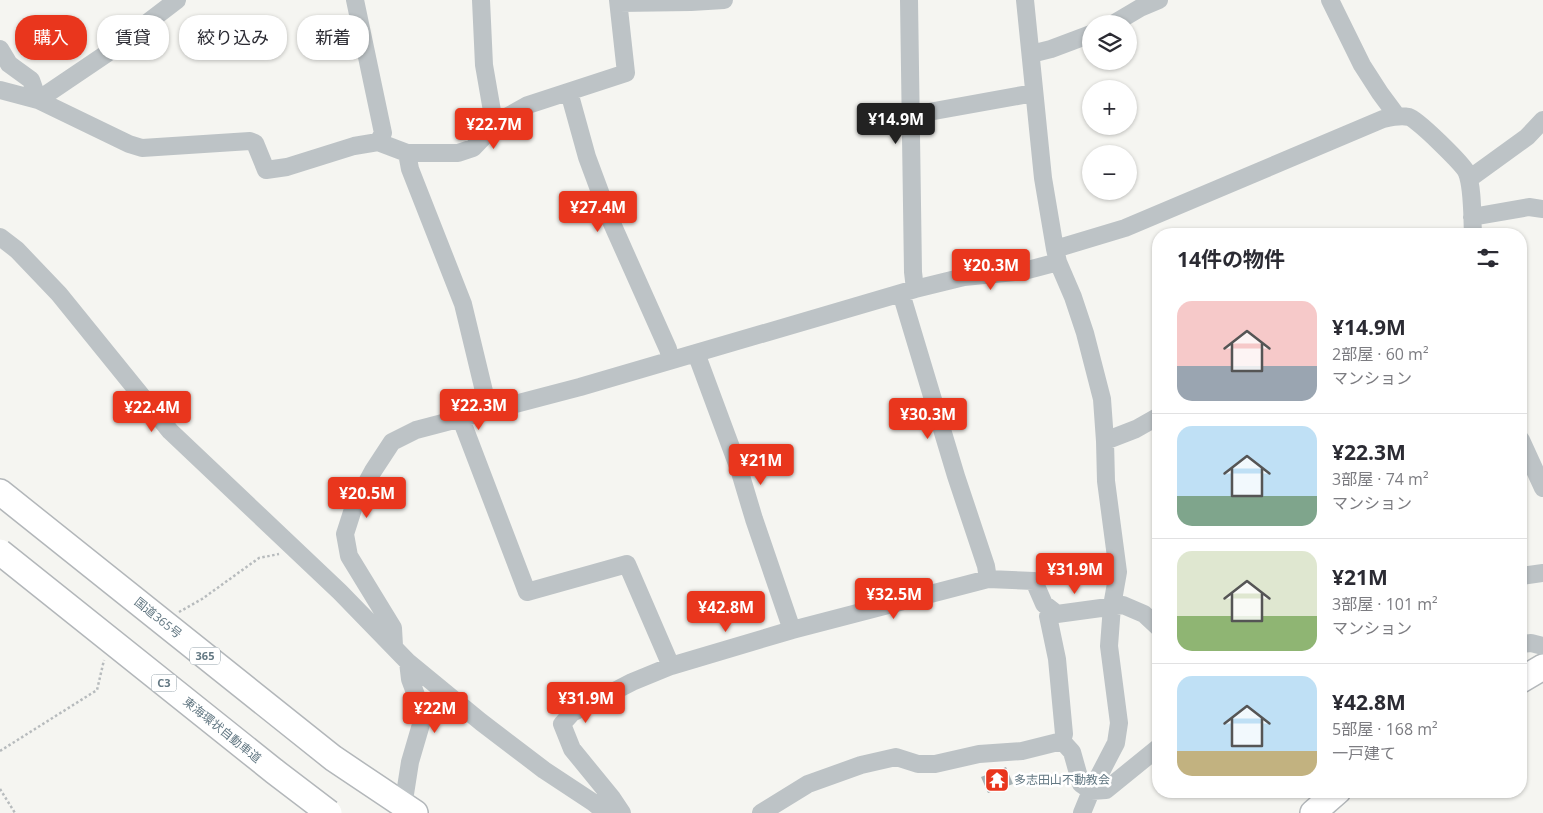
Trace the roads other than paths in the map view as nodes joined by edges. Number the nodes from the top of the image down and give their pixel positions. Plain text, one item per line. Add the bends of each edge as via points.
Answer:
1 (177, 0) edge
2 (355, 0) edge
3 (481, 0) edge
4 (724, 0) edge
5 (909, 0) edge
6 (1025, 0) edge
7 (1158, 0) edge
8 (1330, 0) edge
9 (618, 1) edge
10 (1128, 15) edge
11 (1082, 37) edge
12 (0, 49) edge
13 (1031, 54) junction
14 (0, 90) edge
15 (569, 92) junction
16 (1034, 93) junction
17 (38, 100) junction
18 (912, 115) junction
19 (1397, 116) junction
20 (1543, 120) edge
21 (499, 121) junction
22 (378, 142) junction
23 (407, 152) junction
24 (1469, 179) junction
25 (1543, 209) edge
26 (1472, 226) edge
27 (0, 236) edge
28 (1057, 255) junction
29 (908, 291) junction
30 (696, 353) junction
31 (671, 360) junction
32 (489, 412) junction
33 (461, 419) junction
34 (1152, 420) edge
35 (1105, 441) junction
36 (1527, 453) edge
37 (1543, 488) edge
38 (0, 492) edge
39 (0, 552) edge
40 (1543, 573) edge
41 (1527, 575) edge
42 (988, 579) junction
43 (1112, 606) junction
44 (1052, 610) junction
45 (1152, 621) edge
46 (792, 630) junction
47 (1527, 643) edge
48 (394, 646) junction
49 (1543, 646) edge
50 (408, 662) junction
51 (671, 666) junction
52 (1543, 667) edge
53 (1527, 676) edge
54 (1062, 741) junction
55 (1152, 753) edge
56 (1090, 791) junction
57 (1330, 798) edge
58 (406, 810) edge
59 (329, 813) edge
60 (606, 813) edge
61 (622, 813) edge
62 (761, 813) edge
63 (1082, 813) edge
64 (1314, 813) edge

1 - 17 street
2 - 22 street via 383,133
3 - 21 street via 484,65 492,111
4 - 9 street
5 - 18 street
6 - 13 street
7 - 10 street
8 - 19 street via 1362,65
9 - 15 street via 626,73
11 - 13 street
12 - 17 street via 8,64 31,80
13 - 16 street
14 - 17 street
15 - 21 street via 528,105
15 - 31 street via 610,219
16 - 18 street
16 - 28 street via 1043,178
17 - 22 street via 142,148 250,141 255,143 266,170
18 - 29 street via 913,272
19 - 24 street via 1411,117 1466,170
19 - 28 street via 1383,119
20 - 24 street via 1528,137
21 - 23 street via 473,148 458,153
22 - 23 street
23 - 32 street via 410,170 463,304
24 - 26 street
25 - 26 street via 1529,207
27 - 48 street via 58,294 170,430
28 - 29 street via 1024,272 964,278
28 - 35 street via 1073,297 1102,398
29 - 30 street
29 - 42 street via 956,476
30 - 31 street
30 - 46 street via 739,469
31 - 32 street
32 - 33 street
33 - 48 street via 416,430 392,442 354,506 348,524 349,556 393,628
33 - 51 street via 527,592 627,564
34 - 35 street
35 - 43 street via 1106,481 1118,572
36 - 37 street
38 - 58 highway, 国道365号 / 365 via 333,758
39 - 59 highway, 東海環状自動車道 / C3, bridge
40 - 41 street
42 - 44 street via 1034,581 1044,604
42 - 46 street
43 - 44 street via 1057,614
43 - 45 street via 1123,605 1144,614
43 - 56 street via 1109,646 1119,723 1116,742
44 - 54 street via 1048,616 1056,659 1064,734
46 - 51 street
47 - 49 street
48 - 50 street
50 - 58 street via 422,721 410,762
50 - 60 street via 481,722
51 - 61 street via 572,713 562,724 572,749
52 - 53 highway
54 - 56 street via 1072,752 1081,784
54 - 62 street via 1022,751 979,754 935,764 918,764 896,757 861,765 808,784
55 - 56 street via 1106,790
56 - 63 street
57 - 64 highway

